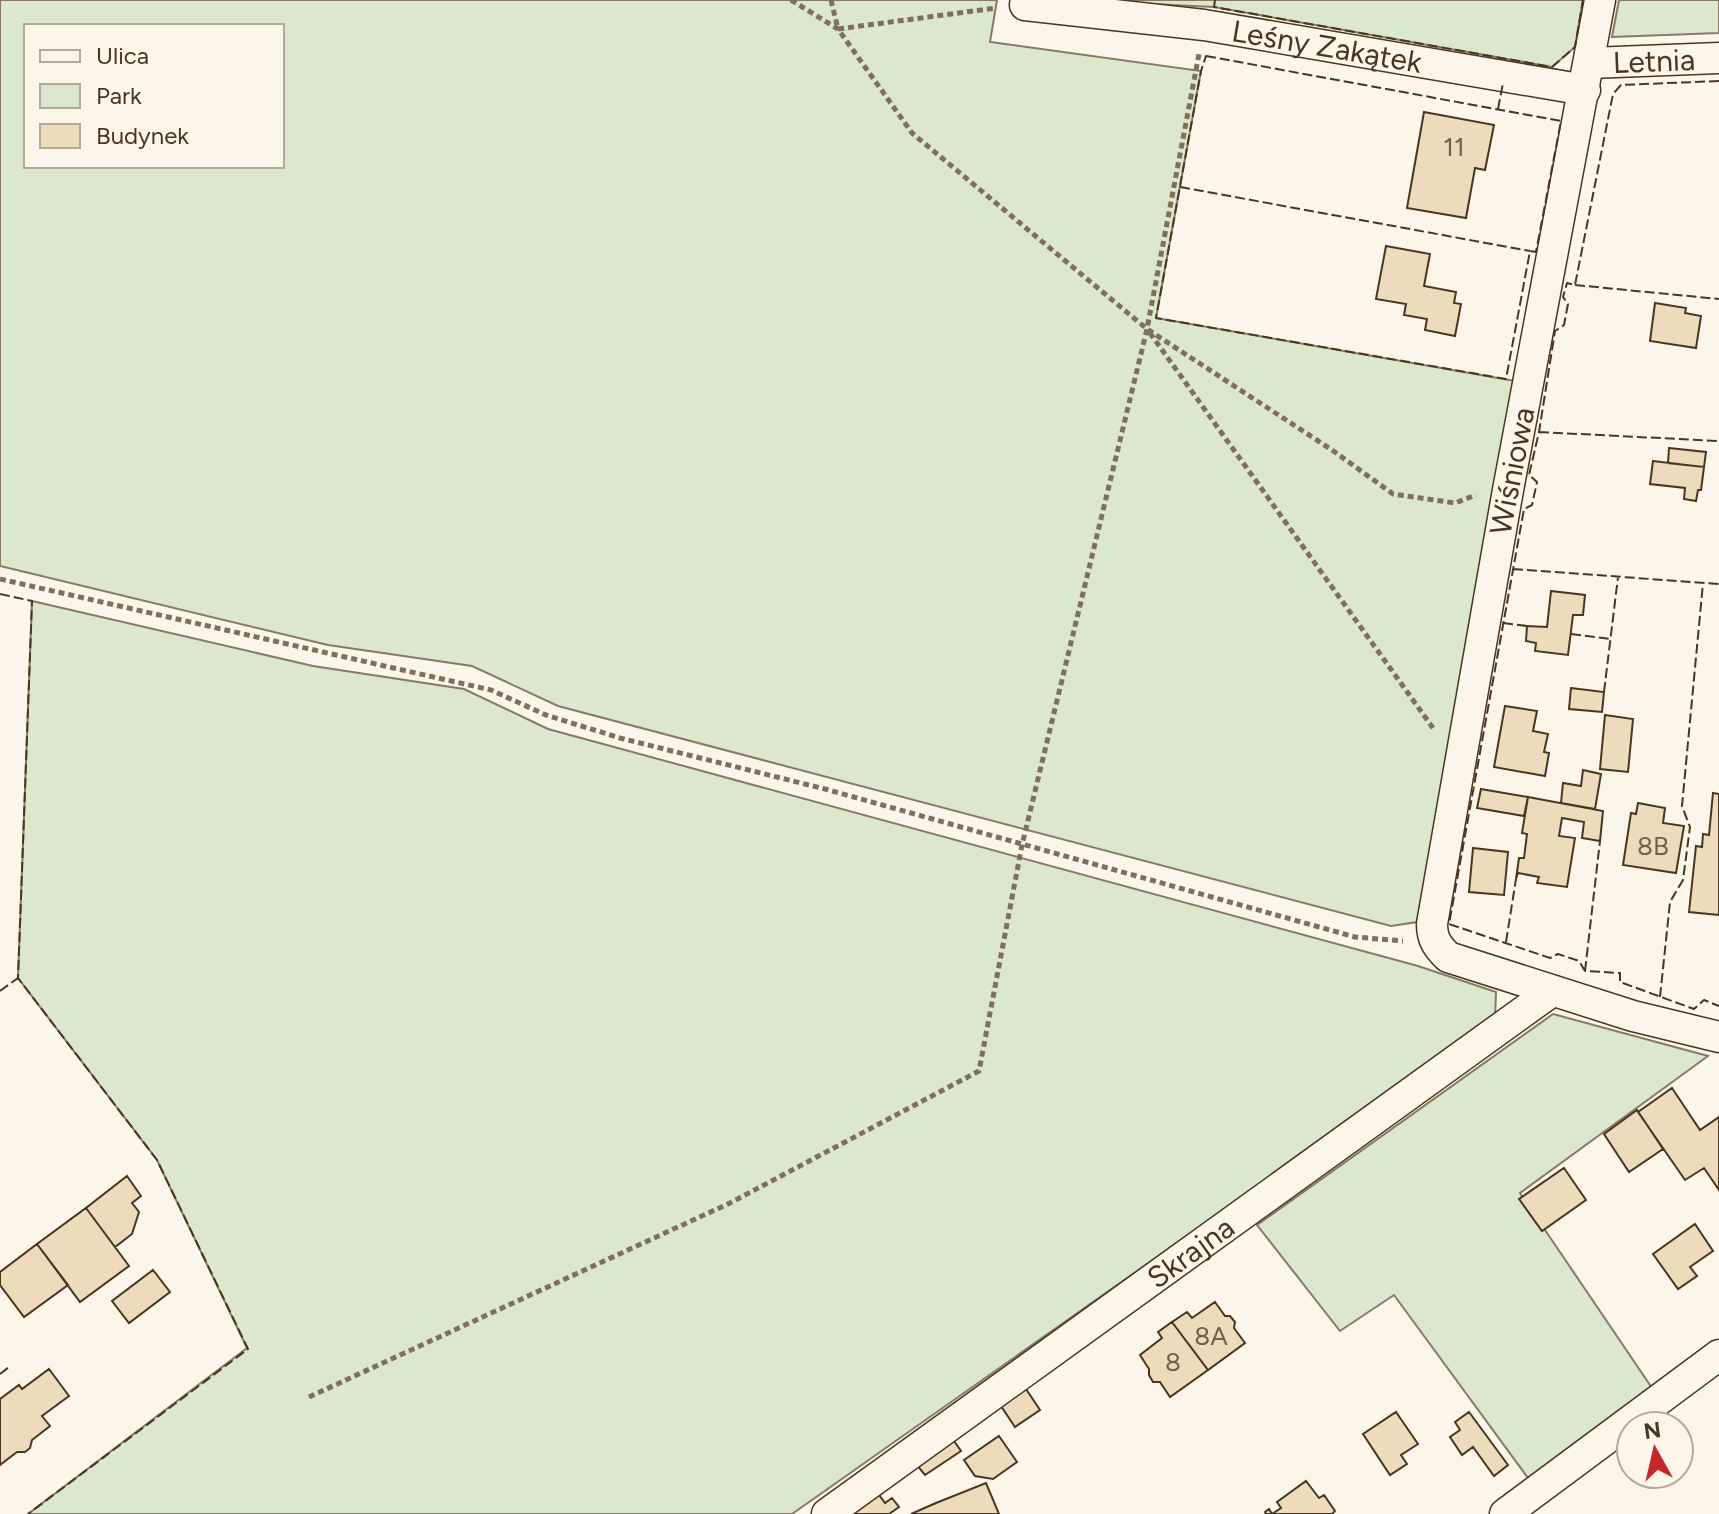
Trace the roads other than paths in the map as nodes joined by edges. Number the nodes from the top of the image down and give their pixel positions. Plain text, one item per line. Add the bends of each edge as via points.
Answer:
1 (1600, 0) edge
2 (1025, 2) edge
3 (1719, 58) edge
4 (1587, 76) junction
5 (1552, 991) junction
6 (1719, 1037) edge
7 (1719, 1355) edge
8 (827, 1514) edge
9 (1505, 1514) edge

1 - 4 street, Wiśniowa
2 - 4 street, Leśny Zakątek
3 - 4 street, Letnia
4 - 5 street, Wiśniowa via 1432,924 1435,943 1448,957
5 - 6 street
5 - 8 street, Skrajna
7 - 9 street

